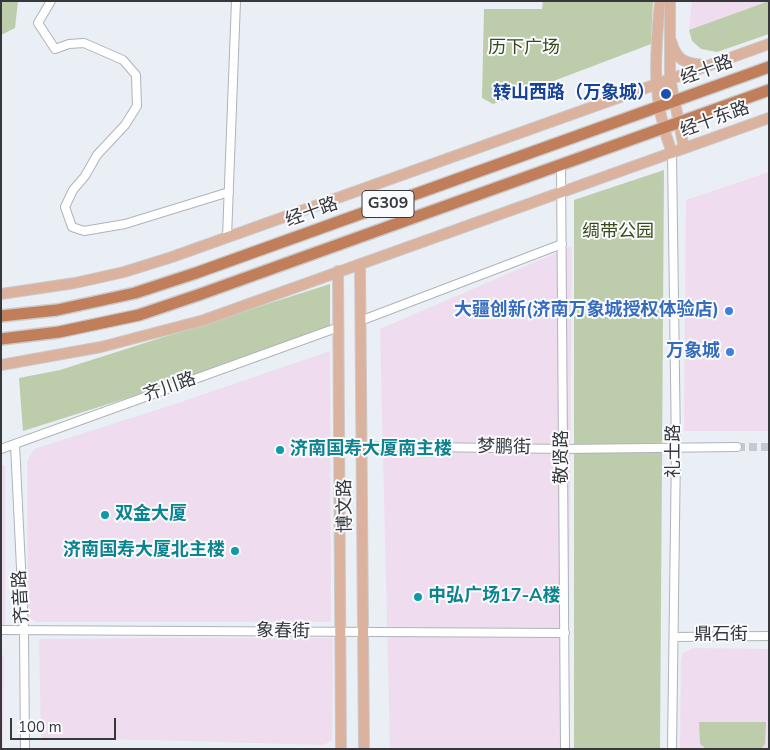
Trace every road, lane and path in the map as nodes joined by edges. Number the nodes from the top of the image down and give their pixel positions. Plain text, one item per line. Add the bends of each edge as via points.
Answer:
1 (51, 1) edge
2 (236, 1) edge
3 (660, 1) edge
4 (670, 1) edge
5 (669, 34) junction
6 (769, 44) edge
7 (708, 65) junction
8 (769, 67) edge
9 (670, 78) junction
10 (655, 84) junction
11 (769, 90) edge
12 (674, 101) junction
13 (659, 107) junction
14 (769, 118) edge
15 (679, 122) junction
16 (663, 129) junction
17 (684, 148) junction
18 (672, 153) junction
19 (562, 165) junction
20 (562, 191) junction
21 (229, 192) junction
22 (227, 237) junction
23 (562, 244) junction
24 (360, 264) junction
25 (338, 271) junction
26 (1, 294) edge
27 (1, 316) edge
28 (360, 321) junction
29 (339, 327) junction
30 (1, 339) edge
31 (1, 365) edge
32 (15, 444) junction
33 (362, 446) junction
34 (737, 447) tunnel mouth
35 (563, 448) junction
36 (676, 448) junction
37 (1, 449) edge
38 (1, 630) edge
39 (24, 630) junction
40 (341, 633) junction
41 (364, 633) junction
42 (564, 633) junction
43 (769, 636) edge
44 (674, 637) junction
45 (25, 749) edge
46 (341, 749) edge
47 (364, 749) edge
48 (565, 749) edge
49 (672, 749) edge

1 - 21 street via 38,23 55,49 84,43 122,60 136,75 137,106 73,190 65,208 72,227 84,231 125,224
2 - 21 street
3 - 10 main road
4 - 5 main road
5 - 7 main road via 680,60
5 - 9 main road
6 - 7 main road, 经十路
7 - 9 main road, 经十路
8 - 12 highway, 经十路 / G309
9 - 10 main road
9 - 12 main road
10 - 13 main road
10 - 22 main road, 经十路
11 - 15 highway, G309
12 - 13 highway, 经十路 / G309
12 - 15 main road
13 - 16 main road
13 - 27 highway, 经十路 / G309 via 135,293 57,310
14 - 17 main road, 经十东路
15 - 16 highway, G309
15 - 17 main road
16 - 18 main road
16 - 19 highway, G309
17 - 18 main road, 经十东路
18 - 20 main road
18 - 36 street, 礼士路
19 - 20 street, 敬贤路
19 - 30 highway, G309 via 139,315 59,332
20 - 23 street, 敬贤路
20 - 24 main road
21 - 22 street
22 - 26 main road, 经十路 via 124,272
23 - 28 street
23 - 35 street, 敬贤路
24 - 25 main road
24 - 28 main road, 博文路
25 - 29 main road, 博文路
25 - 31 main road via 195,322 101,348
28 - 33 main road, 博文路
29 - 32 street, 齐川路
29 - 40 main road, 博文路
32 - 37 street, 齐川路
32 - 39 street, 齐音路
33 - 35 street, 梦鹏街
33 - 41 main road, 博文路
34 - 36 street, 梦鹏街
35 - 36 street, 梦鹏街
35 - 42 street, 敬贤路
36 - 44 street, 礼士路
38 - 39 street, 象春街
39 - 40 street, 象春街
39 - 45 street, 齐音路
40 - 41 street, 象春街
40 - 46 main road, 博文路
41 - 42 street, 象春街
41 - 47 main road, 博文路
42 - 48 street, 敬贤路
43 - 44 street, 鼎石街
44 - 49 street, 礼士路

